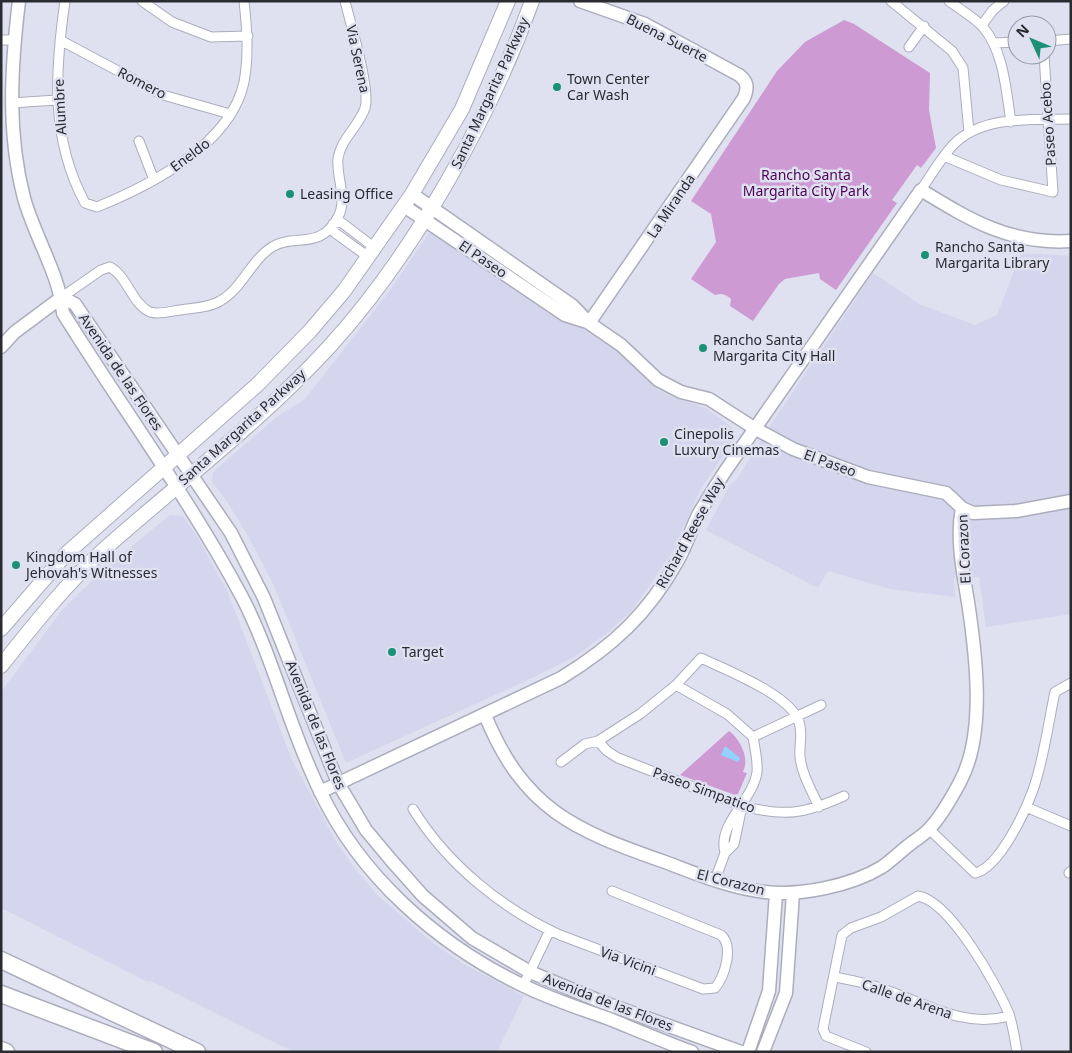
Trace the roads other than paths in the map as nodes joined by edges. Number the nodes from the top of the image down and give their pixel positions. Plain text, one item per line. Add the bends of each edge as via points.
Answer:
1 (19, 1) edge
2 (65, 1) edge
3 (142, 1) edge
4 (244, 1) edge
5 (345, 1) edge
6 (508, 1) edge
7 (532, 1) edge
8 (580, 1) edge
9 (891, 1) edge
10 (949, 1) edge
11 (1004, 1) edge
12 (982, 25) junction
13 (924, 26) junction
14 (248, 36) junction
15 (1071, 39) edge
16 (8, 40) edge
17 (60, 40) junction
18 (1057, 40) edge
19 (1007, 42) edge
20 (995, 43) junction
21 (909, 47) dead end
22 (1044, 65) edge
23 (747, 85) joint
24 (57, 100) junction
25 (12, 103) junction
26 (230, 114) junction
27 (1071, 119) edge
28 (1047, 120) junction
29 (1011, 122) junction
30 (969, 132) junction
31 (139, 141) dead end
32 (944, 156) junction
33 (154, 180) junction
34 (921, 190) junction
35 (412, 194) junction
36 (90, 206) joint
37 (404, 206) junction
38 (427, 213) junction
39 (333, 224) junction
40 (1065, 241) edge
41 (372, 253) junction
42 (62, 297) junction
43 (589, 323) junction
44 (1, 347) edge
45 (754, 428) junction
46 (178, 456) junction
47 (163, 468) junction
48 (191, 473) junction
49 (175, 488) junction
50 (1071, 500) edge
51 (962, 508) junction
52 (1, 629) edge
53 (1, 666) edge
54 (1071, 683) edge
55 (676, 685) junction
56 (821, 705) dead end
57 (485, 715) junction
58 (797, 717) junction
59 (753, 737) junction
60 (598, 741) junction
61 (561, 762) dead end
62 (338, 784) junction
63 (320, 792) junction
64 (844, 796) dead end
65 (742, 806) junction
66 (819, 807) junction
67 (1026, 807) junction
68 (413, 809) dead end
69 (1071, 826) edge
70 (929, 829) junction
71 (715, 880) junction
72 (612, 891) dead end
73 (776, 893) junction
74 (792, 893) junction
75 (550, 930) junction
76 (1, 960) edge
77 (530, 972) junction
78 (835, 977) junction
79 (523, 986) junction
80 (1, 994) edge
81 (1009, 1016) junction
82 (1, 1050) edge
83 (6, 1052) edge
84 (154, 1052) edge
85 (197, 1052) edge
86 (692, 1052) edge
87 (741, 1052) edge
88 (748, 1052) edge
89 (763, 1052) edge
90 (866, 1052) edge
91 (1017, 1052) edge

1 - 16 street, Avenida de las Flores
2 - 17 street, Alumbre
3 - 14 street via 172,22 211,37
4 - 14 street, Eneldo
5 - 39 street, Via Serena via 367,100 362,116 339,153 341,208
6 - 35 main road, Santa Margarita Parkway via 462,109
7 - 38 main road, Santa Margarita Parkway via 463,153
8 - 23 street, Buena Suerte via 645,24 739,75
9 - 13 street
10 - 12 street
11 - 12 street
12 - 20 street
13 - 21 street
13 - 30 street via 952,51 963,68
14 - 26 street, Eneldo via 244,83
15 - 18 street
16 - 25 street, Avenida de las Flores
17 - 24 street, Alumbre
17 - 26 street, Romero via 163,95
19 - 20 street
20 - 29 street
22 - 28 street, Paseo Acebo
23 - 43 street, La Miranda via 744,98 718,138
24 - 25 street
24 - 36 street, Alumbre via 65,159 84,203
25 - 42 street, Avenida de las Flores via 14,147 24,198
26 - 33 street, Eneldo via 211,140
27 - 28 street
28 - 29 street
28 - 32 street, Paseo Acebo via 1053,192 1001,180
29 - 30 street
30 - 32 street
31 - 33 street
32 - 34 street
33 - 36 street, Eneldo via 97,207
34 - 40 street via 982,224 1021,238
34 - 45 street, Richard Reese Way
35 - 37 main road, Santa Margarita Parkway
35 - 38 street, El Paseo
37 - 38 street, El Paseo
37 - 41 main road, Santa Margarita Parkway
38 - 43 street, El Paseo via 565,315
38 - 48 main road, Santa Margarita Parkway via 366,302 328,348 265,410
39 - 41 street via 341,222 370,245
39 - 42 street via 312,239 272,247 228,295 214,304 164,313 151,312 110,267
41 - 46 main road, Santa Margarita Parkway via 310,332
42 - 44 street via 22,326
42 - 46 street, Avenida de las Flores via 75,304
42 - 47 street, Avenida de las Flores via 63,312
43 - 45 street, El Paseo via 621,345 658,380 669,387 710,399
45 - 51 street, El Paseo via 793,450 868,477 946,494
45 - 57 street, Richard Reese Way via 707,500 670,573 620,636 594,658 561,678
46 - 47 main road, Santa Margarita Parkway
46 - 48 street, Avenida de las Flores
47 - 49 street, Avenida de las Flores
47 - 52 main road, Santa Margarita Parkway via 66,554
48 - 49 main road, Santa Margarita Parkway
48 - 62 street, Avenida de las Flores via 231,533 264,598
49 - 53 main road, Santa Margarita Parkway via 110,544 58,596
49 - 63 street, Avenida de las Flores via 211,541 243,600
50 - 51 street, El Paseo via 1016,511 973,513
51 - 70 street, El Corazon via 963,571 977,711 972,747 961,781
54 - 67 street via 1055,692 1034,788
55 - 58 street via 701,658 781,700 794,710
55 - 59 street via 736,720
55 - 60 street via 640,714
56 - 58 street
57 - 62 street, Richard Reese Way
57 - 71 street, El Corazon via 501,750 529,790 548,809 573,825 614,843
58 - 59 street
58 - 66 street via 801,731 801,768
59 - 65 street via 757,771
60 - 61 street via 585,744
60 - 65 street, Paseo Simpatico via 618,758
62 - 63 street, Richard Reese Way
62 - 77 street, Avenida de las Flores via 366,830 423,896 472,938
63 - 79 street, Avenida de las Flores via 349,842 375,875 411,910 461,949
64 - 66 street, Paseo Simpatico
65 - 66 street, Paseo Simpatico via 793,812
65 - 71 street via 734,844 725,853
67 - 69 street
67 - 70 street via 1002,849 982,872 975,873 965,866
68 - 75 street, Via Vicini via 438,842 476,881
70 - 74 street, El Corazon via 881,867 831,887
71 - 73 street, El Corazon
72 - 75 street, Via Vicini via 721,935 728,948 720,982 715,988 703,989
73 - 74 street, El Corazon
73 - 88 street via 769,991
74 - 89 street via 786,993
75 - 77 street
76 - 85 highway
77 - 79 street
77 - 87 street, Avenida de las Flores
78 - 81 street, Calle de Arena via 879,987 947,1015 975,1020
78 - 81 street via 839,940 847,930 881,917 918,896 930,900 960,931 995,986
78 - 90 street via 823,1029 826,1036
79 - 86 street, Avenida de las Flores
80 - 84 highway
81 - 91 street
82 - 83 highway

